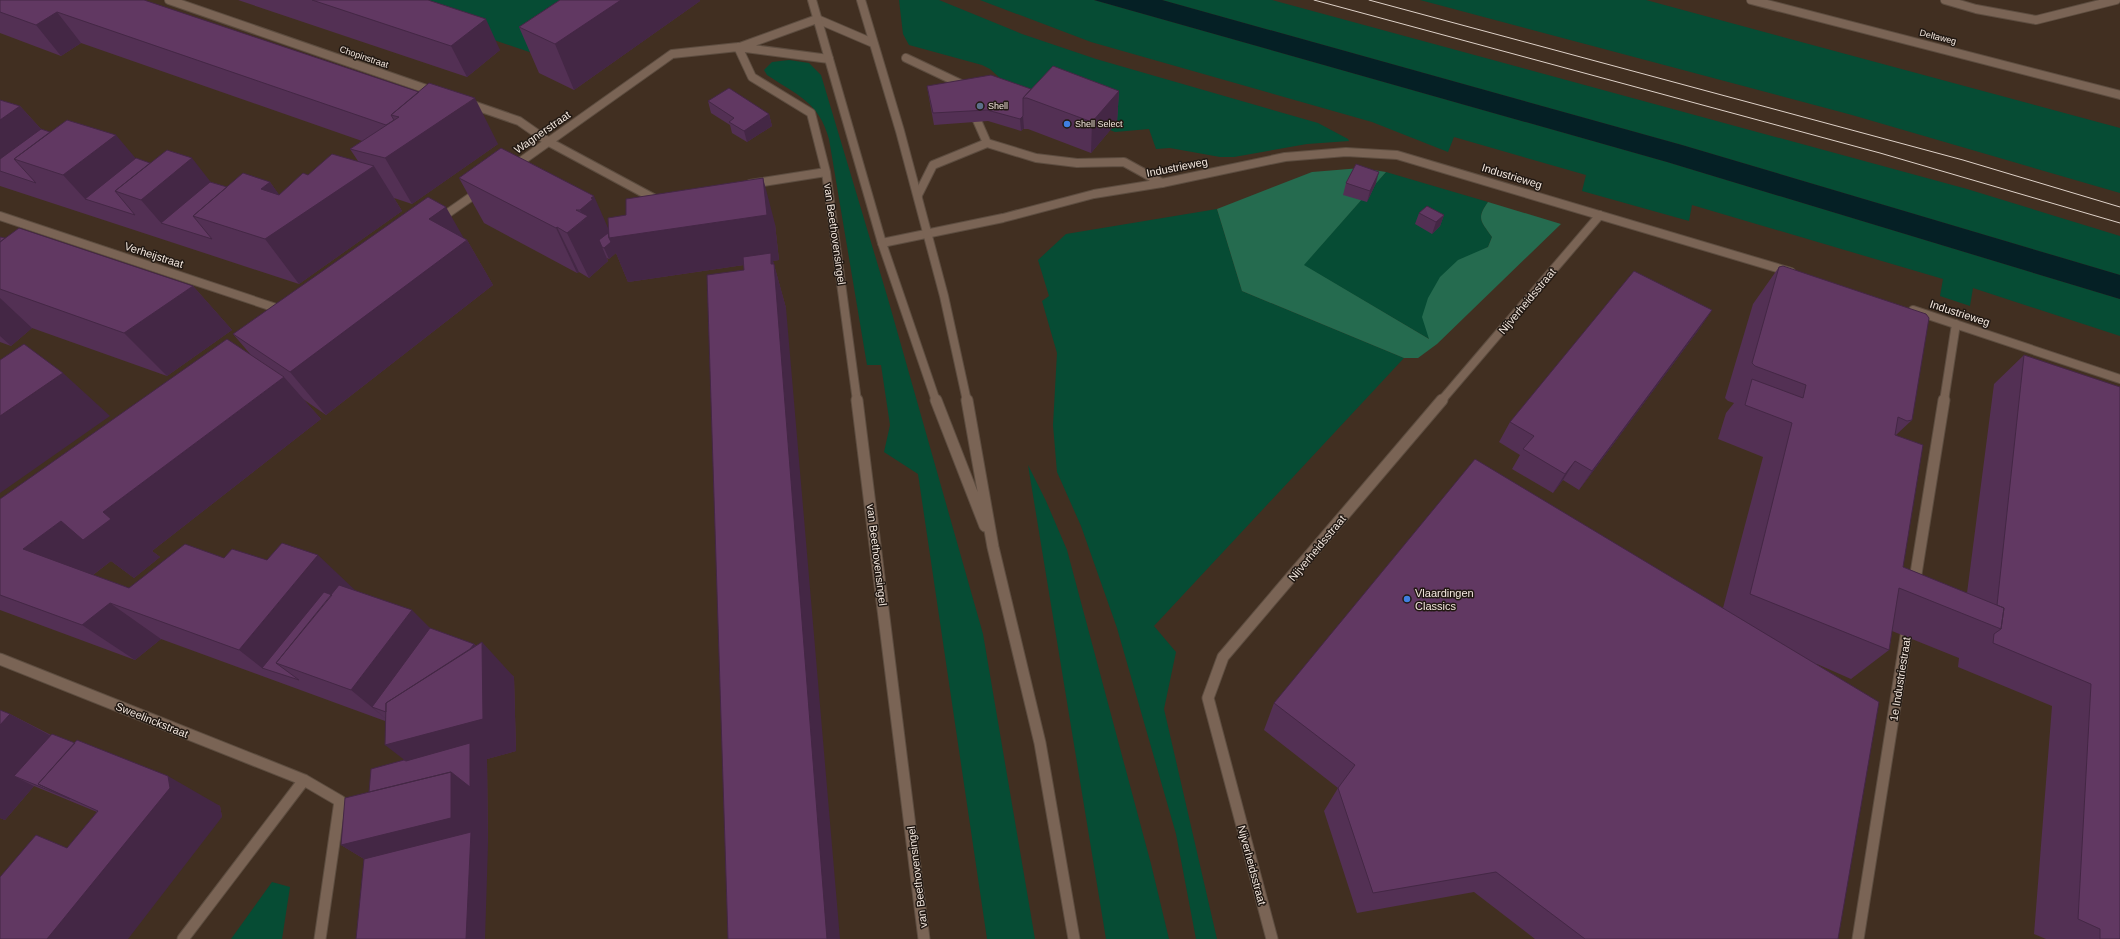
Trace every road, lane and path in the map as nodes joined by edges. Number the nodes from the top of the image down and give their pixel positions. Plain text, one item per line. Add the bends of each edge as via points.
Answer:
1 (169, 0) edge
2 (812, 0) edge
3 (861, 0) edge
4 (1751, 0) edge
5 (1945, 0) edge
6 (2116, 0) edge
7 (818, 19) junction
8 (873, 43) junction
9 (738, 47) junction
10 (906, 58) dead end
11 (829, 59) junction
12 (444, 95) edge
13 (2120, 95) edge
14 (459, 101) edge
15 (549, 142) junction
16 (987, 143) junction
17 (826, 172) junction
18 (503, 174) edge
19 (490, 183) edge
20 (1162, 183) junction
21 (741, 186) edge
22 (918, 195) junction
23 (671, 197) edge
24 (1600, 215) junction
25 (0, 216) edge
26 (431, 224) edge
27 (928, 234) junction
28 (882, 242) junction
29 (1799, 274) edge
30 (1904, 307) edge
31 (293, 314) edge
32 (1956, 324) junction
33 (2120, 379) edge
34 (993, 547) junction
35 (1912, 600) edge
36 (1910, 616) edge
37 (0, 660) edge
38 (304, 780) junction
39 (183, 939) edge
40 (320, 939) edge
41 (924, 939) edge
42 (1074, 939) edge
43 (1272, 939) edge
44 (1858, 939) edge

1 - 12 street, Chopinstraat
2 - 7 street
3 - 8 street
4 - 13 street, Deltaweg
5 - 6 street via 1976,9 2036,20
7 - 8 street
7 - 9 street
7 - 11 street
8 - 22 street
9 - 11 street
9 - 15 street, Wagnerstraat via 672,54
9 - 17 street, van Beethovensingel via 752,76 811,114
10 - 16 street via 961,84
11 - 28 street
14 - 15 street via 519,121
15 - 18 street, Wagnerstraat
15 - 23 street via 655,200
16 - 20 street via 1036,158 1076,164 1124,162
16 - 22 street via 933,165
17 - 21 street, van Beethovensingel
17 - 41 street, van Beethovensingel
19 - 26 street
20 - 24 street, Industrieweg via 1285,157 1346,152 1397,155
20 - 27 street, Industrieweg via 1094,194 1003,218
22 - 27 street
24 - 29 street, Industrieweg
24 - 43 street, Nijverheidsstraat via 1223,658 1208,698
25 - 31 street, Verheijstraat
27 - 28 street, Industrieweg
27 - 34 street via 963,378
28 - 34 street via 928,382
30 - 32 street, Industrieweg
32 - 33 street, Industrieweg
32 - 35 street
34 - 42 street via 1040,743
36 - 44 street, 1e Industriestraat
37 - 38 street, Sweelinckstraat
38 - 39 street
38 - 40 street, Sweelinckstraat via 340,801

